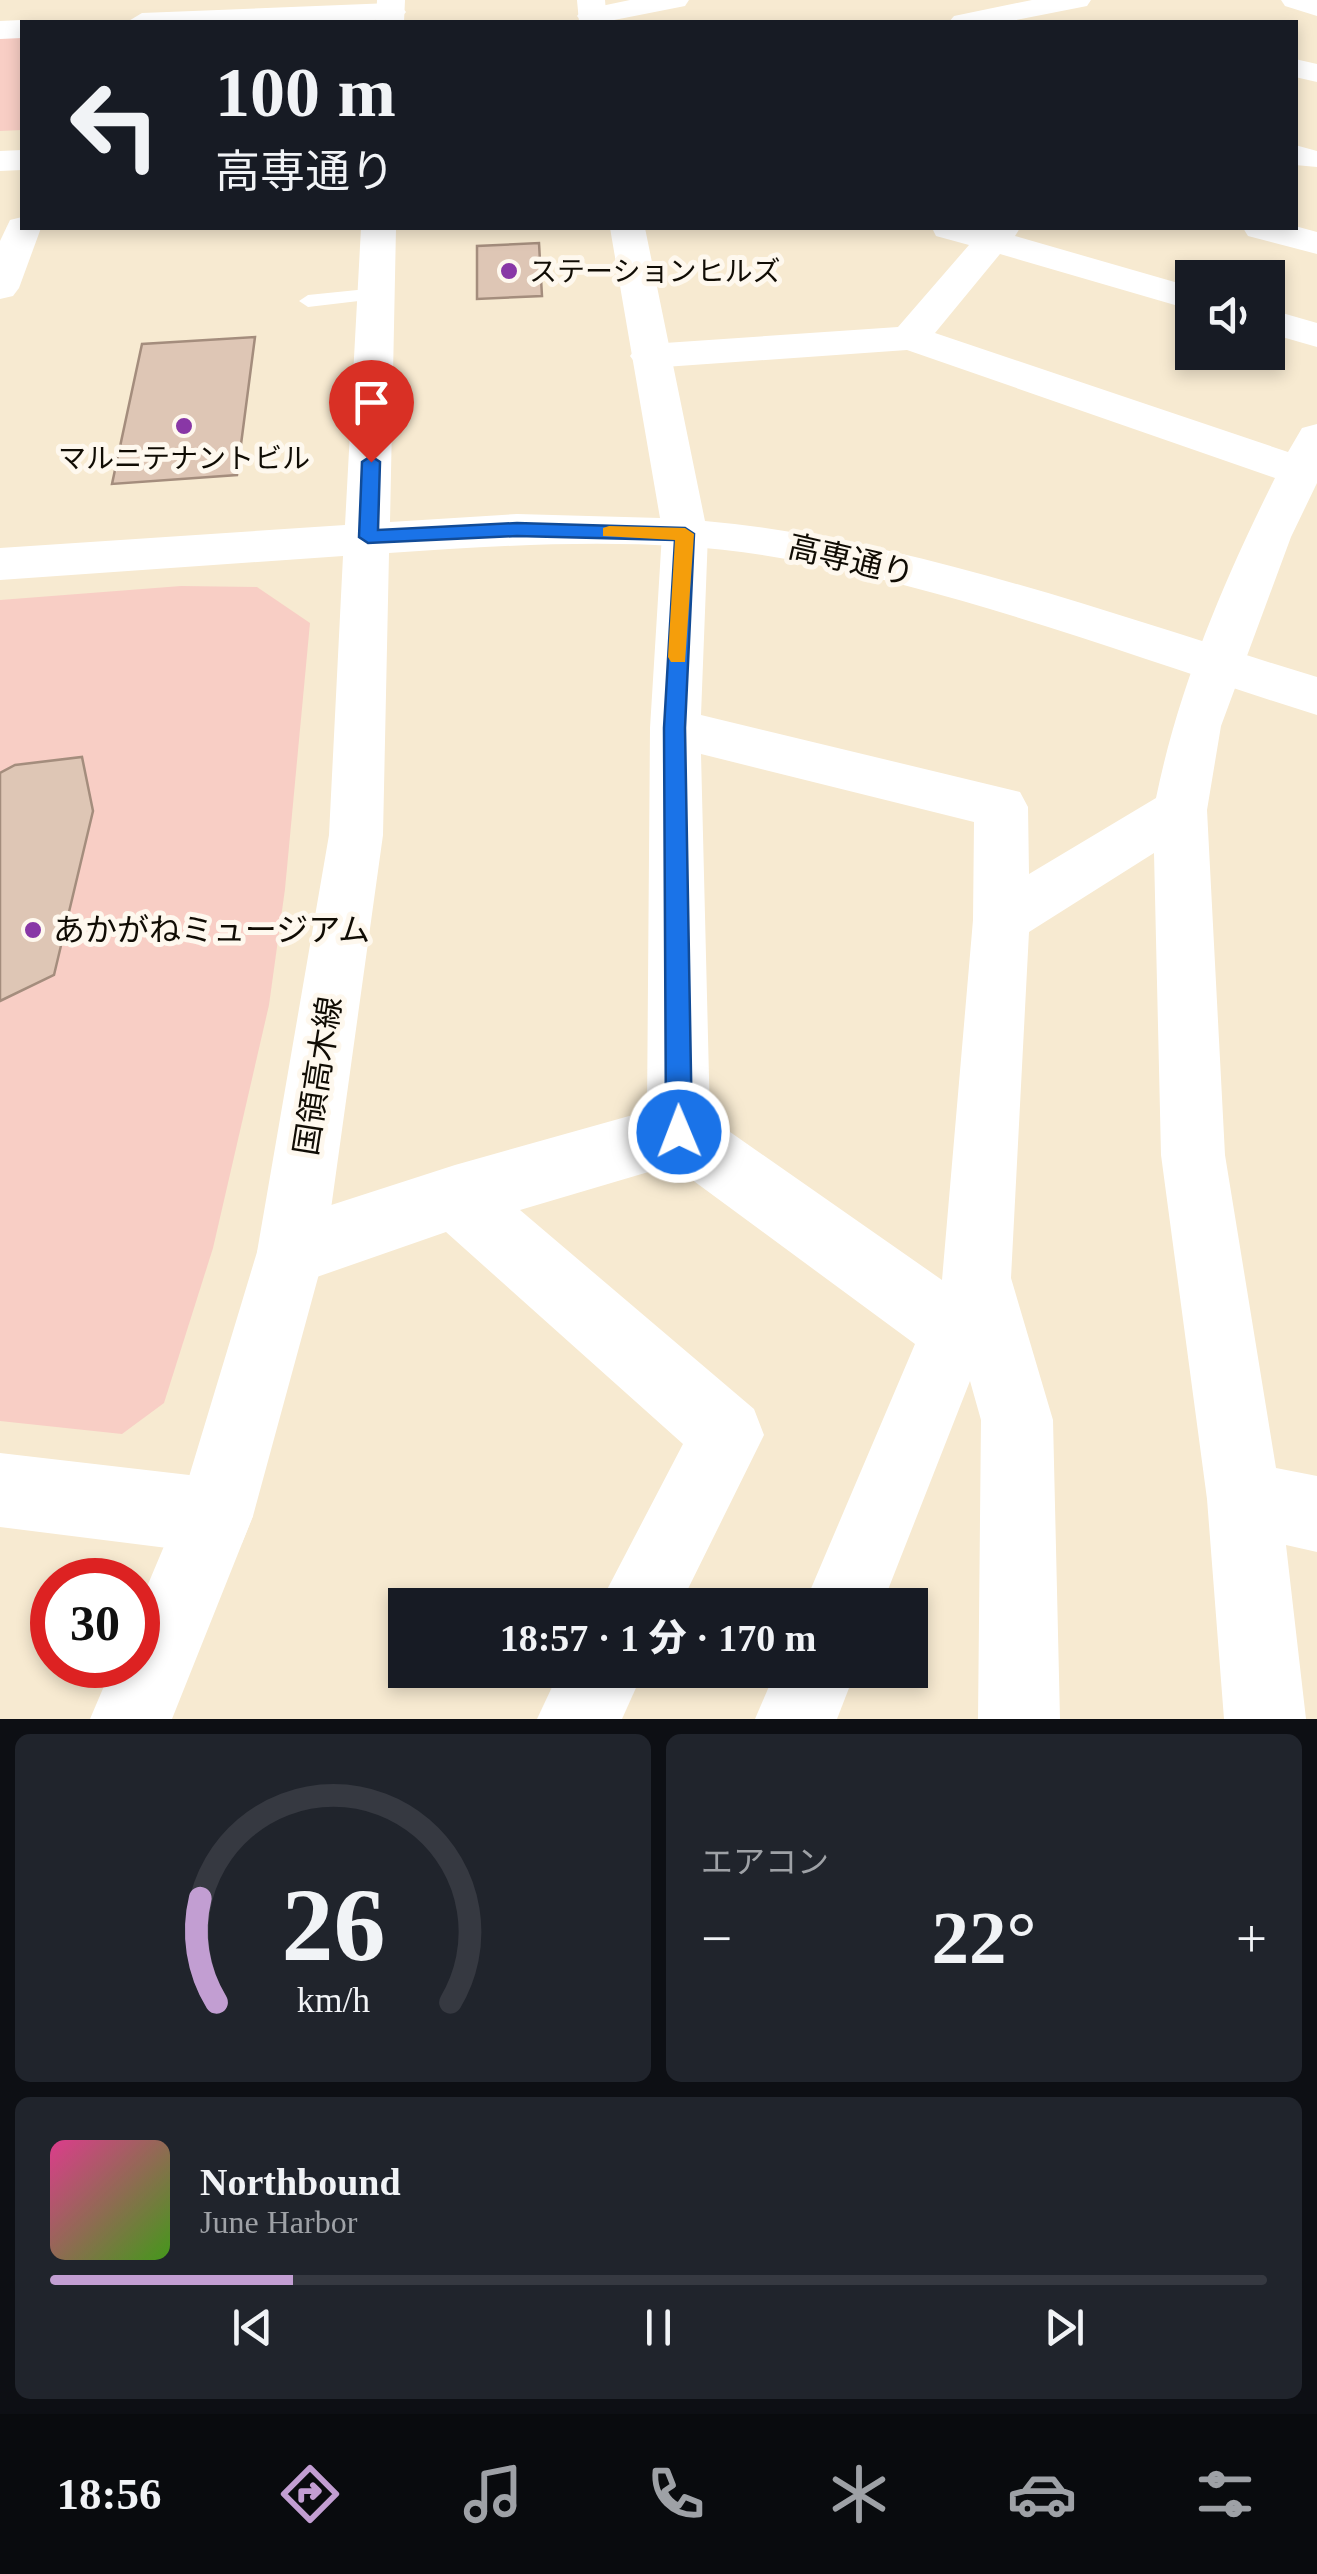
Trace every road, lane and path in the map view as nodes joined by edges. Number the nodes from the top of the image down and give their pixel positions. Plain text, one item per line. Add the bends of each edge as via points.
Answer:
1 (676, 0) edge
2 (1077, 0) edge
3 (1295, 0) edge
4 (1317, 7) edge
5 (390, 12) edge
6 (592, 13) edge
7 (192, 20) edge
8 (974, 20) edge
9 (22, 230) edge
10 (378, 230) edge
11 (628, 230) edge
12 (965, 230) edge
13 (1268, 230) edge
14 (997, 234) edge
15 (1317, 243) edge
16 (0, 288) edge
17 (1175, 293) edge
18 (378, 294) junction
19 (308, 301) dead end
20 (1285, 326) edge
21 (1317, 335) edge
22 (910, 338) junction
23 (650, 356) junction
24 (1311, 459) edge
25 (685, 534) junction
26 (368, 537) junction
27 (0, 564) edge
28 (1218, 664) junction
29 (1317, 696) edge
30 (674, 728) junction
31 (1180, 810) junction
32 (1001, 920) junction
33 (679, 1132) junction
34 (455, 1197) junction
35 (290, 1252) junction
36 (966, 1305) junction
37 (0, 1490) edge
38 (1244, 1499) junction
39 (1317, 1514) edge
40 (215, 1516) junction
41 (647, 1588) edge
42 (850, 1588) edge
43 (594, 1688) edge
44 (809, 1688) edge
45 (131, 1719) edge
46 (578, 1719) edge
47 (796, 1719) edge
48 (1019, 1719) edge
49 (1266, 1719) edge

1 - 6 street
2 - 8 street
3 - 4 street
5 - 7 street
9 - 16 street
10 - 18 street, 国領高木線
11 - 23 street
12 - 14 street
13 - 15 street
14 - 17 street
14 - 22 street
18 - 19 lane
18 - 26 street, 国領高木線
20 - 21 street
22 - 23 street
22 - 24 street
23 - 25 street
24 - 28 street via 1268,536
25 - 26 street, 高専通り via 517,529
25 - 28 street, 高専通り via 790,544 962,586
25 - 30 street
26 - 27 street, 高専通り
26 - 35 street, 国領高木線 via 356,835
28 - 29 street, 高専通り
28 - 31 street via 1196,726
30 - 32 street via 1001,807
30 - 33 street
31 - 32 street
31 - 38 street via 1193,1154
32 - 36 street
33 - 34 street
33 - 36 street
34 - 35 street
34 - 41 street via 728,1435
35 - 40 street, 国領高木線
36 - 42 street
36 - 48 street via 1017,1420
37 - 40 street
38 - 39 street
38 - 49 street
40 - 45 street, 国領高木線
43 - 46 street
44 - 47 street

